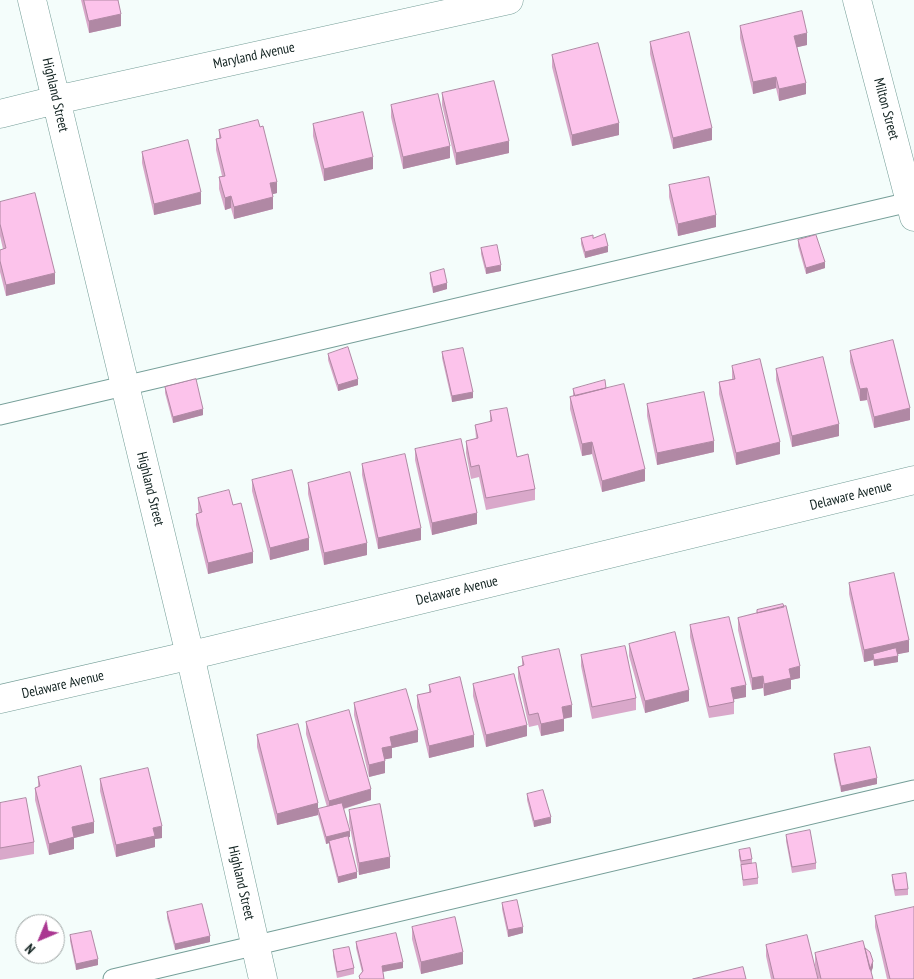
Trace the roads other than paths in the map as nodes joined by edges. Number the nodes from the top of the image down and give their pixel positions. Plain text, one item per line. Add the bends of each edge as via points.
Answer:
1 (32, 0) edge
2 (509, 0) edge
3 (857, 0) edge
4 (56, 100) junction
5 (0, 114) edge
6 (913, 207) edge
7 (125, 386) junction
8 (0, 415) edge
9 (914, 480) edge
10 (190, 655) junction
11 (0, 700) edge
12 (914, 790) edge
13 (255, 944) junction
14 (113, 979) edge
15 (262, 979) edge

1 - 4 street, Highland Street
2 - 4 street, Maryland Avenue
3 - 6 street, Milton Street
4 - 5 street, Maryland Avenue
4 - 7 street, Highland Street
6 - 7 lane
7 - 8 lane
7 - 10 street, Highland Street
9 - 10 street, Delaware Avenue
10 - 11 street, Delaware Avenue
10 - 13 street, Highland Street
12 - 13 lane
13 - 14 lane
13 - 15 street, Highland Street

